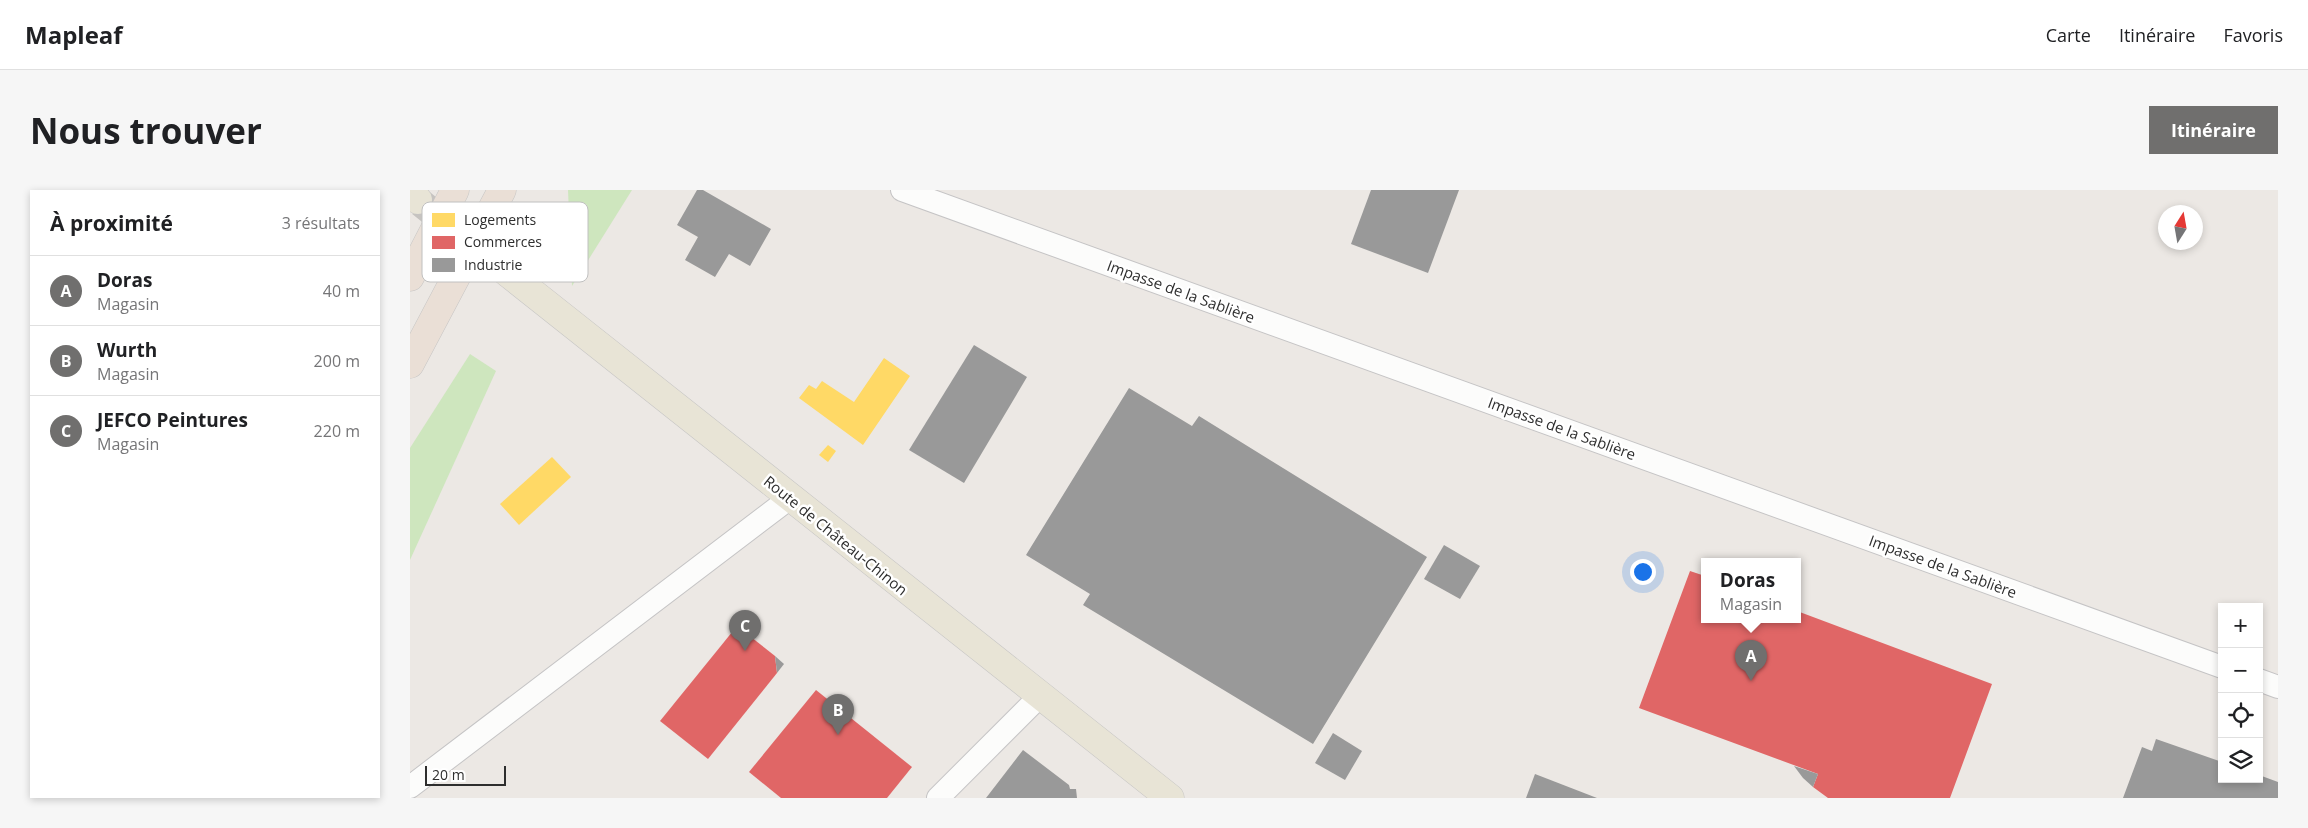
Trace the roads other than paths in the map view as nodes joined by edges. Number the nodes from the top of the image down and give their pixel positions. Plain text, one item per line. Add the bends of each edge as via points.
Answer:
1 (455, 190) edge
2 (502, 190) edge
3 (902, 190) edge
4 (449, 202) edge
5 (496, 202) edge
6 (422, 254) edge
7 (410, 277) edge
8 (453, 282) edge
9 (519, 282) tunnel mouth
10 (410, 364) edge
11 (790, 498) junction
12 (2218, 666) edge
13 (2263, 681) edge
14 (2278, 687) edge
15 (1040, 696) junction
16 (410, 787) edge
17 (938, 798) edge
18 (1170, 798) edge

1 - 4 highway
2 - 5 highway
3 - 12 street, Impasse de la Sablière
6 - 7 highway
8 - 10 highway
9 - 11 main road, Route de Château-Chinon
11 - 15 main road, Route de Château-Chinon
11 - 16 street
13 - 14 street
15 - 17 street
15 - 18 main road, Route de Château-Chinon

